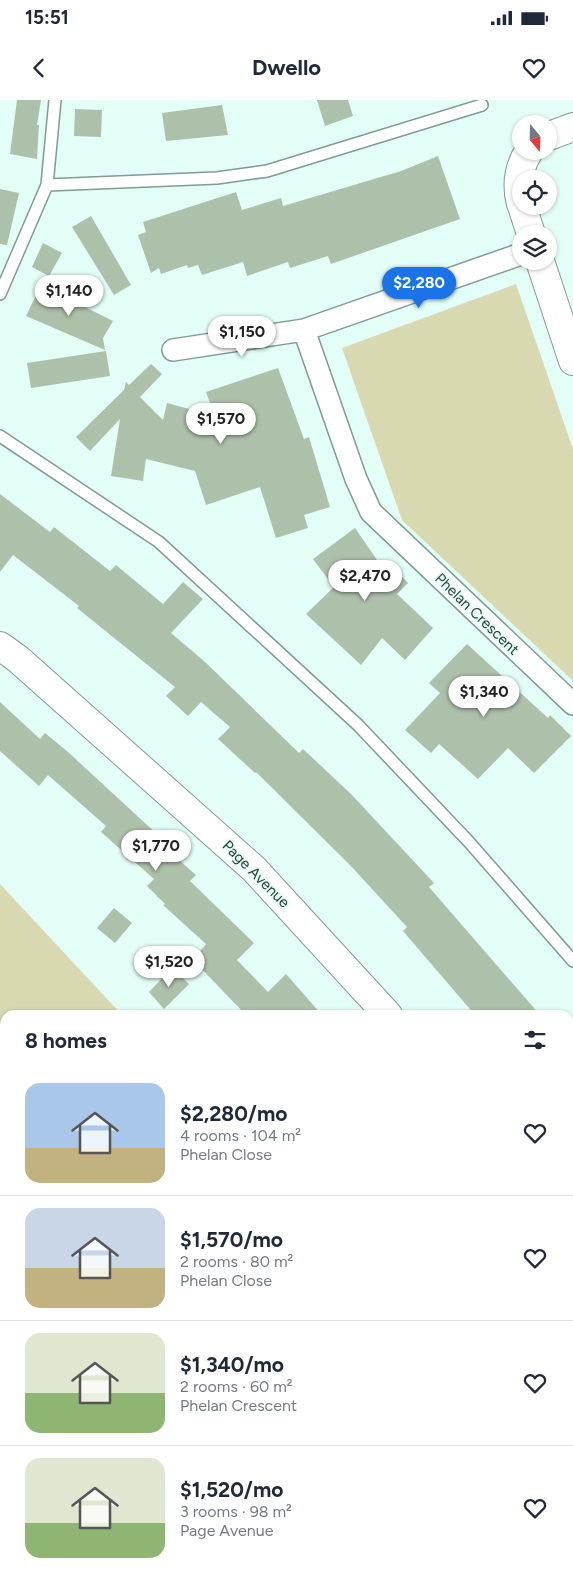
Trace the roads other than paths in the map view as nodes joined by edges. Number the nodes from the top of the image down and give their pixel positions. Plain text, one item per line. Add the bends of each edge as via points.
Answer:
1 (55, 100) edge
2 (482, 105) dead end
3 (573, 127) edge
4 (558, 133) edge
5 (47, 186) junction
6 (512, 257) edge
7 (543, 270) edge
8 (0, 294) edge
9 (304, 330) junction
10 (174, 350) dead end
11 (573, 360) edge
12 (0, 436) edge
13 (0, 646) edge
14 (573, 704) edge
15 (573, 961) edge
16 (383, 1010) edge

1 - 5 lane
2 - 5 lane via 267,171 217,178
3 - 4 street
5 - 8 lane
6 - 9 street
7 - 11 street
9 - 10 street
9 - 14 street, Phelan Crescent via 356,480 372,512
12 - 15 lane via 167,549 358,725 469,842
13 - 16 street, Page Avenue via 254,869

